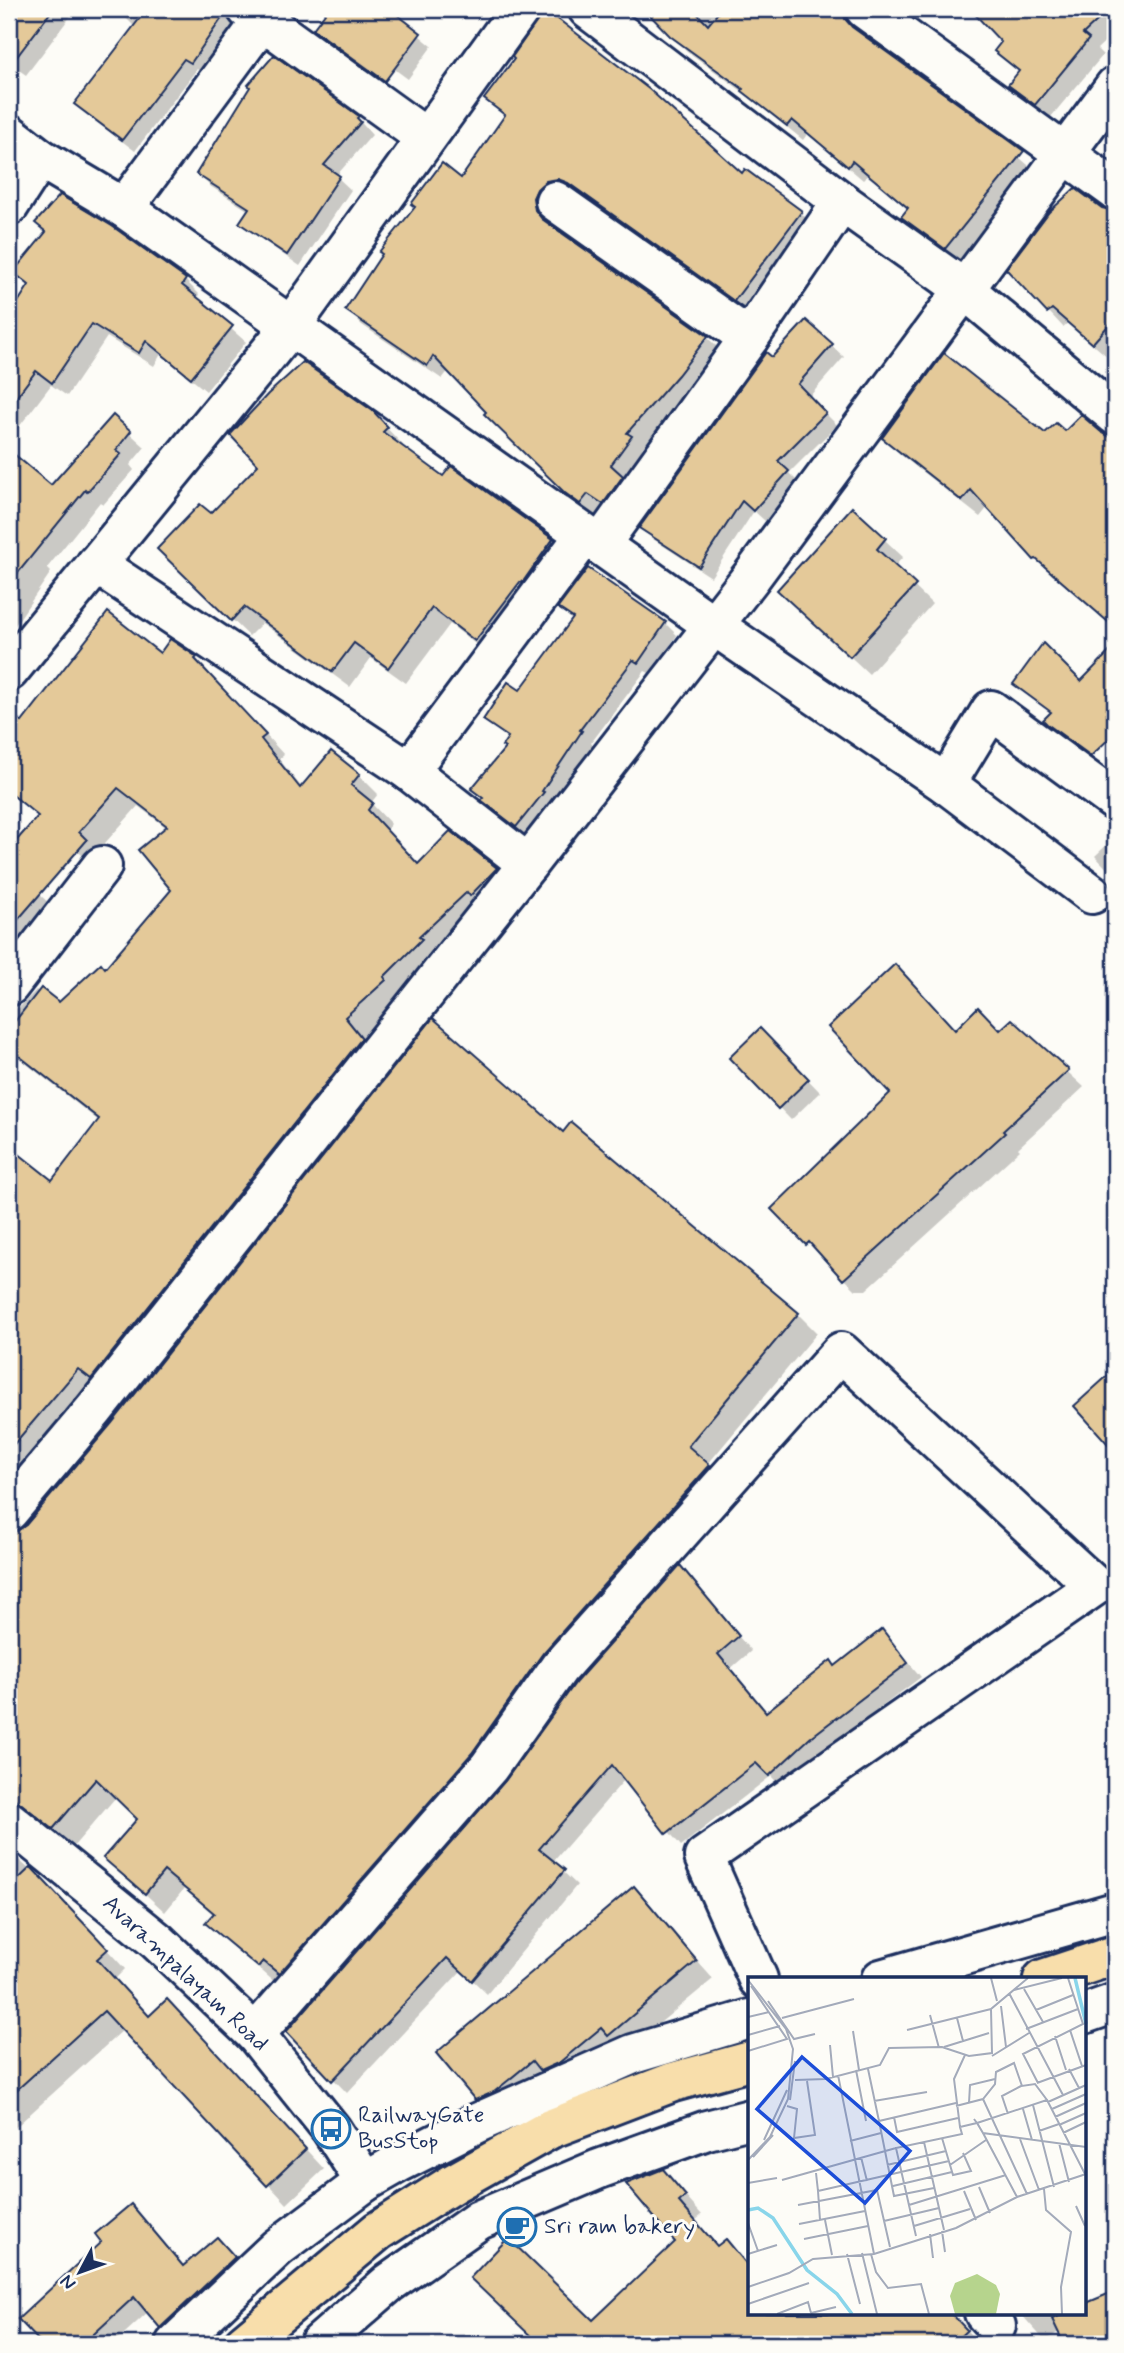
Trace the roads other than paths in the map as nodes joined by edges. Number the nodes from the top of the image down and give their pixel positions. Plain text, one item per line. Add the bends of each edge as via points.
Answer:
1 (520, 9) edge
2 (589, 9) edge
3 (865, 9) edge
4 (260, 13) edge
5 (1115, 86) edge
6 (9, 134) edge
7 (426, 138) junction
8 (1065, 153) junction
9 (40, 158) junction
10 (1115, 190) edge
11 (555, 201) dead end
12 (842, 202) junction
13 (9, 206) edge
14 (124, 208) junction
15 (964, 289) junction
16 (291, 326) junction
17 (750, 338) junction
18 (1115, 415) edge
19 (593, 540) junction
20 (96, 564) junction
21 (713, 625) junction
22 (9, 671) edge
23 (409, 771) junction
24 (946, 784) junction
25 (1115, 800) edge
26 (528, 864) junction
27 (102, 866) dead end
28 (1092, 894) dead end
29 (9, 986) edge
30 (9, 1511) edge
31 (9, 1821) edge
32 (1115, 1912) edge
33 (1115, 1955) edge
34 (757, 1977) edge
35 (888, 1977) edge
36 (1048, 1977) edge
37 (1115, 2003) edge
38 (1086, 2013) edge
39 (748, 2020) edge
40 (255, 2034) junction
41 (748, 2062) edge
42 (748, 2120) edge
43 (365, 2182) junction
44 (175, 2344) edge
45 (243, 2344) edge
46 (319, 2344) edge

1 - 7 street
2 - 12 street
3 - 8 street
4 - 7 street
4 - 14 street
5 - 8 street
6 - 9 street
7 - 16 street
8 - 10 street
8 - 15 street
9 - 13 street
9 - 14 street
11 - 17 street
12 - 15 street
12 - 17 street
14 - 16 street
15 - 18 street
15 - 21 street
16 - 19 street
16 - 20 street
17 - 19 street
19 - 21 street
19 - 23 street
20 - 22 street
20 - 23 street
21 - 24 street
21 - 26 street
23 - 26 street
24 - 25 street via 991,710
24 - 28 street
26 - 30 street
27 - 29 street
31 - 40 street, Avarampalayam Road via 158,1941
32 - 35 street
33 - 36 main road
34 - 40 street via 704,1857 1095,1586 841,1352 559,1668 489,1768
37 - 38 street
39 - 43 street via 633,2054 477,2123
40 - 43 street, Avarampalayam Road via 331,2129
41 - 45 main road via 673,2082 538,2135 379,2231
42 - 46 street via 598,2169 479,2220 389,2283
43 - 44 street via 277,2248

